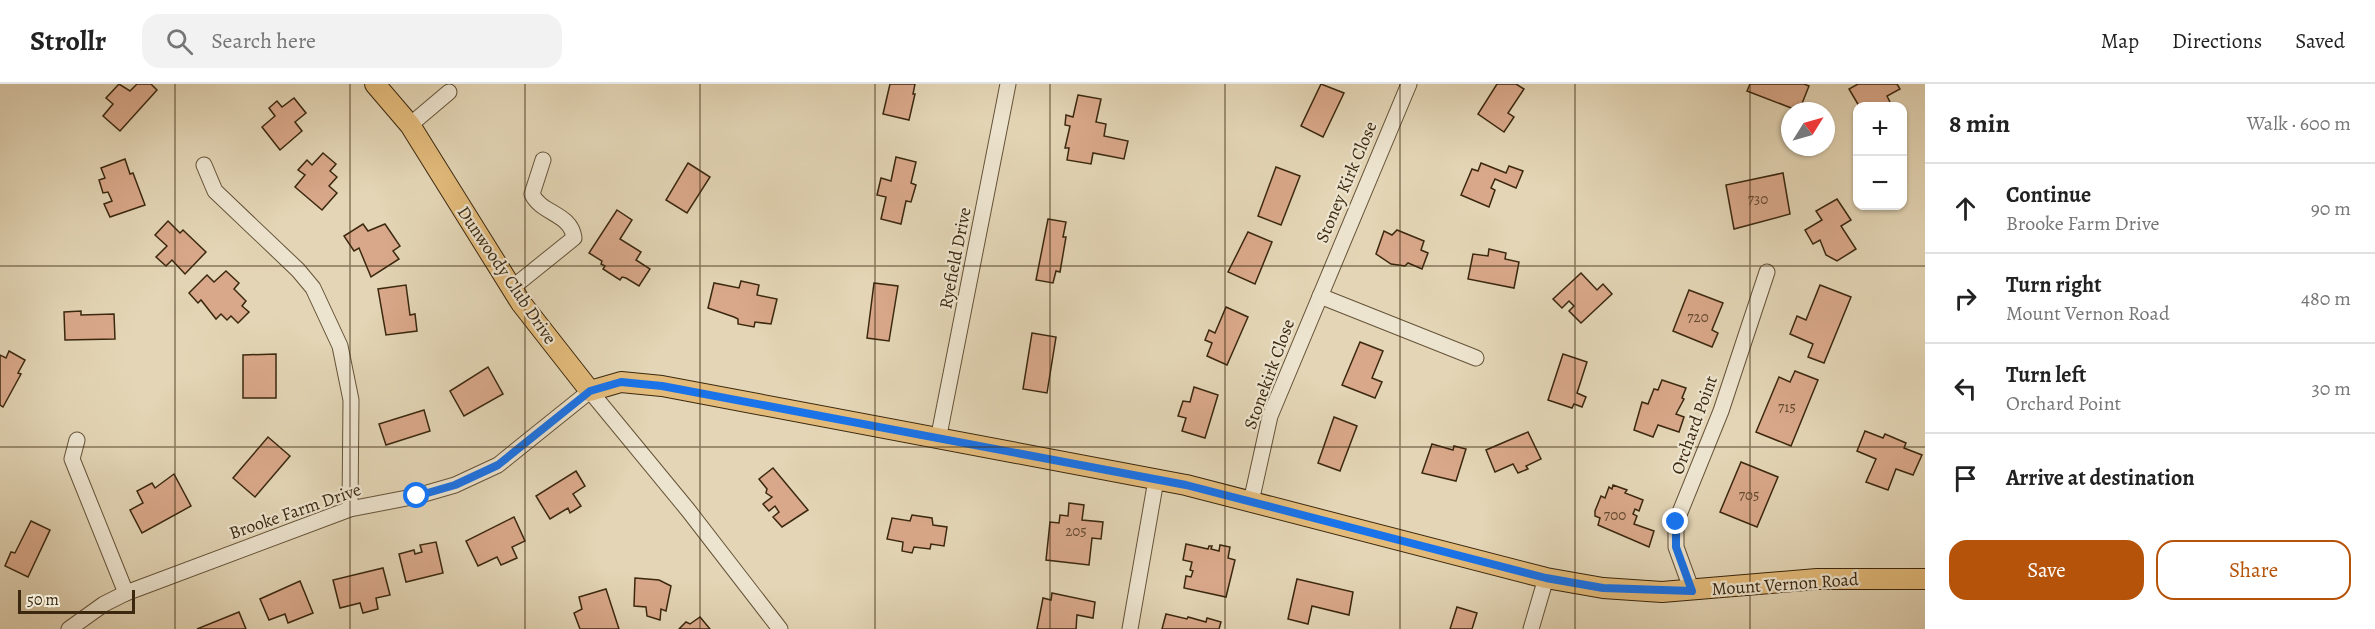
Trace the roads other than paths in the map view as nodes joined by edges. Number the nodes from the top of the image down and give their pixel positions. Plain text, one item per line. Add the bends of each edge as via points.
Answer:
1 (375, 84) edge
2 (1008, 84) edge
3 (1408, 84) edge
4 (449, 92) dead end
5 (410, 125) junction
6 (543, 160) dead end
7 (204, 165) dead end
8 (1767, 272) dead end
9 (512, 288) junction
10 (1320, 296) junction
11 (1476, 358) dead end
12 (590, 391) junction
13 (77, 440) dead end
14 (938, 440) junction
15 (1156, 480) junction
16 (1251, 502) junction
17 (350, 509) junction
18 (1546, 578) junction
19 (1925, 579) edge
20 (1692, 591) junction
21 (126, 593) junction
22 (69, 629) edge
23 (780, 629) edge
24 (1130, 629) edge
25 (1531, 629) edge

1 - 5 main road, Dunwoody Club Drive
2 - 14 street, Ryefield Drive
3 - 10 street, Stoney Kirk Close
4 - 5 street
5 - 9 main road, Dunwoody Club Drive
6 - 9 street via 532,194 566,221 574,238
7 - 17 street via 215,191 313,288 340,346 351,400
8 - 20 street, Orchard Point via 1721,411 1676,522 1676,547
9 - 12 main road, Dunwoody Club Drive
10 - 11 street
10 - 16 street, Stonekirk Close via 1270,416
12 - 14 main road, Mount Vernon Road via 621,382 662,386
12 - 17 street, Brooke Farm Drive via 498,465 455,485
12 - 23 street, Dunwoody Club Drive
13 - 21 street via 72,459
14 - 15 main road, Mount Vernon Road
15 - 16 main road, Mount Vernon Road
15 - 24 street
16 - 18 main road, Mount Vernon Road
17 - 21 street, Brooke Farm Drive
18 - 20 main road, Mount Vernon Road via 1603,588
18 - 25 street
19 - 20 main road, Mount Vernon Road via 1817,579
21 - 22 street, Brooke Farm Drive

